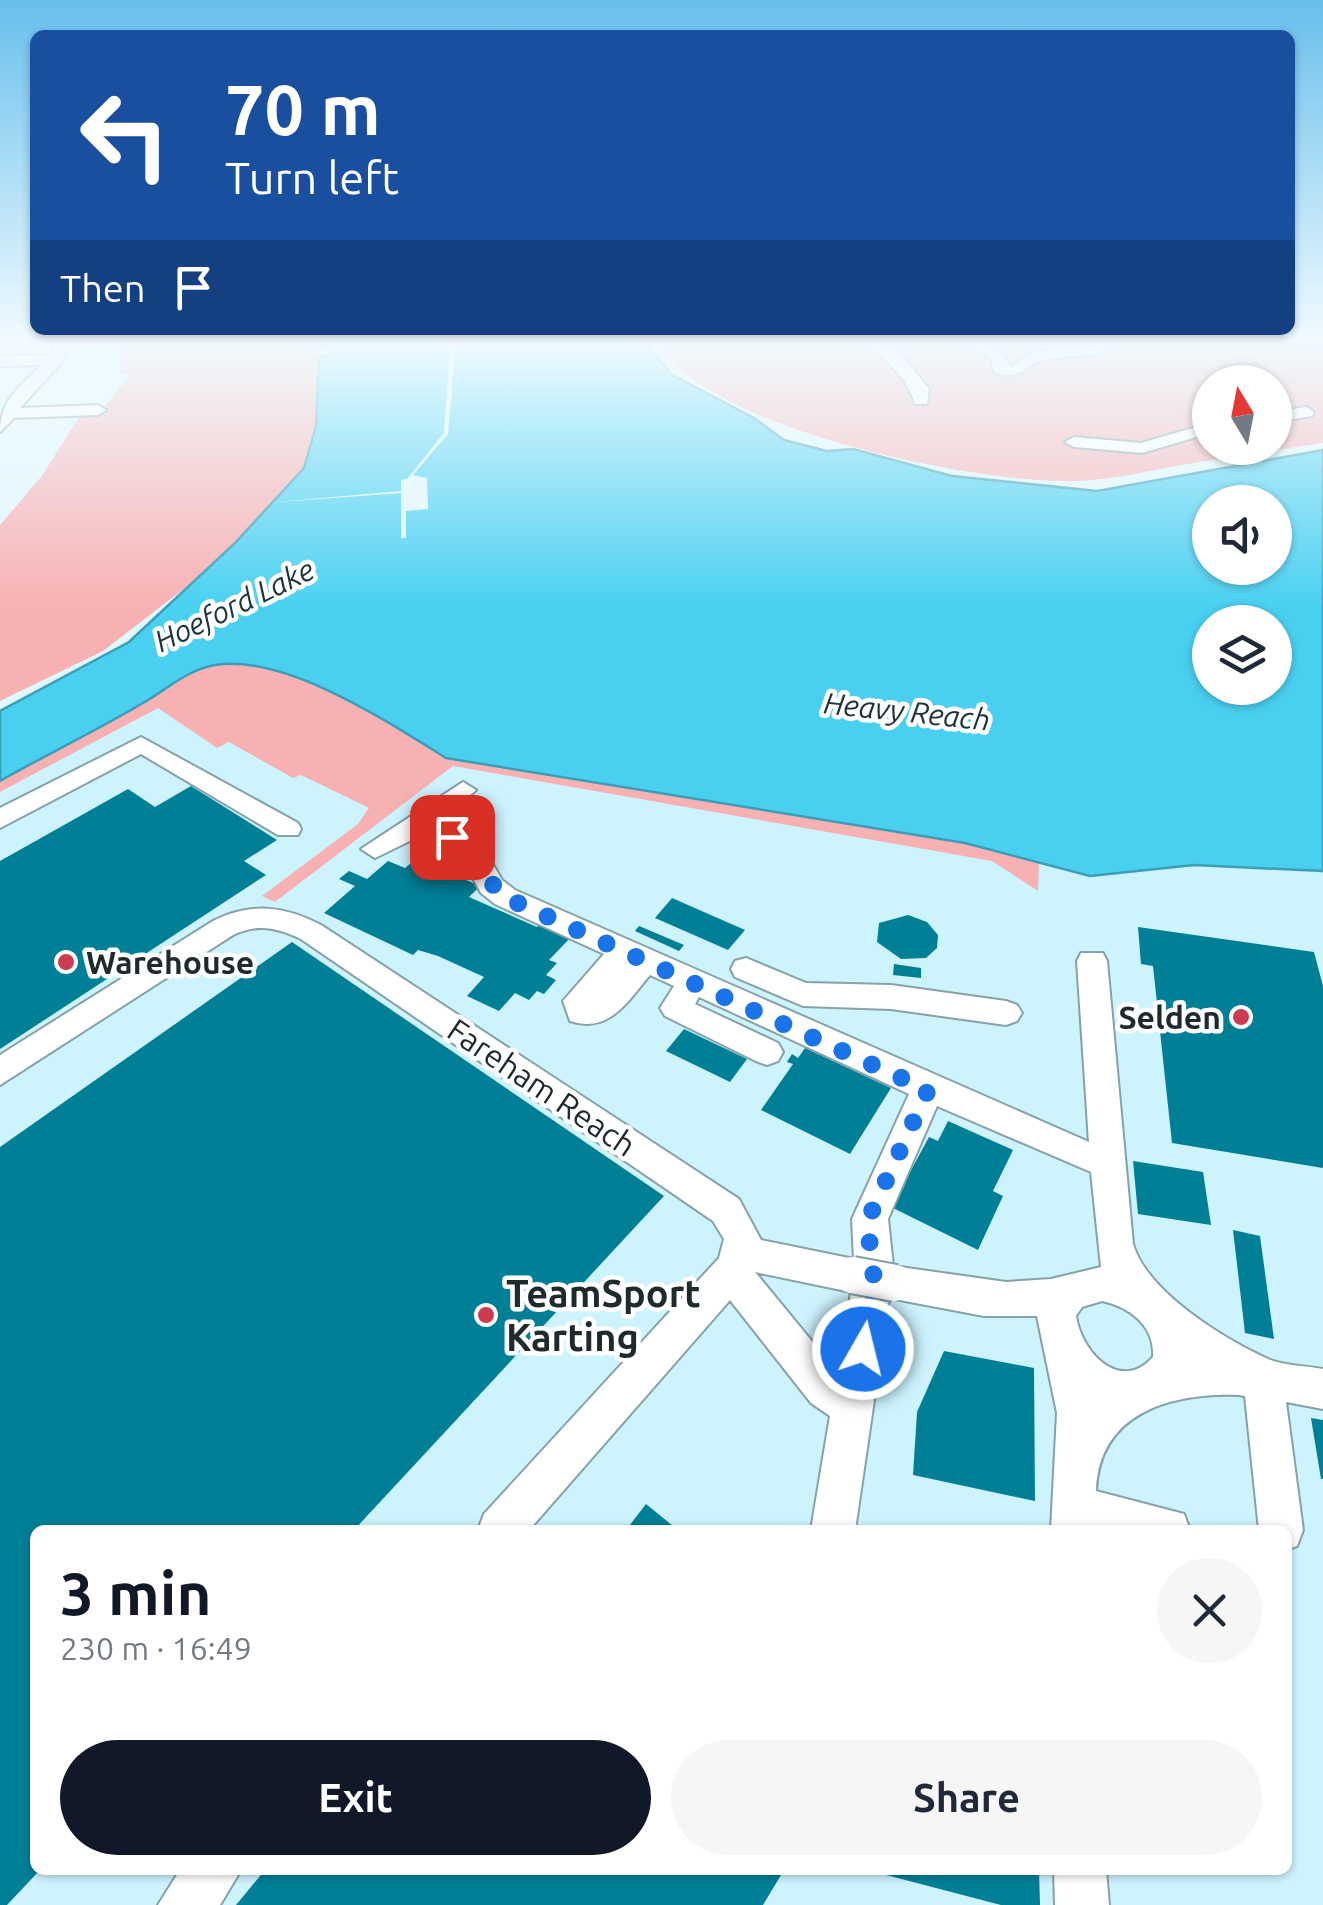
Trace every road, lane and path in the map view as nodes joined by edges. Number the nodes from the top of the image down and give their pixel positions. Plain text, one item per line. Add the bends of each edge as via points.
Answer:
1 (1192, 433) edge
2 (1074, 442) dead end
3 (463, 790) dead end
4 (0, 819) edge
5 (421, 823) junction
6 (288, 829) dead end
7 (375, 849) dead end
8 (1092, 962) dead end
9 (746, 969) dead end
10 (693, 982) junction
11 (1006, 1013) dead end
12 (767, 1052) dead end
13 (0, 1072) edge
14 (928, 1090) junction
15 (1108, 1163) junction
16 (1112, 1228) junction
17 (736, 1262) junction
18 (1077, 1289) junction
19 (986, 1300) junction
20 (1151, 1305) junction
21 (1064, 1352) junction
22 (1273, 1379) junction
23 (1323, 1388) edge
24 (1148, 1389) junction
25 (854, 1408) junction
26 (1074, 1507) edge
27 (504, 1525) edge
28 (834, 1525) edge
29 (1148, 1525) edge
30 (1282, 1525) edge
31 (211, 1875) edge
32 (1080, 1875) edge
33 (185, 1905) edge
34 (1082, 1905) edge

1 - 2 street via 1142,448
3 - 5 street
4 - 6 street via 141,744
5 - 7 street
5 - 10 street via 472,850 498,894
8 - 15 street
9 - 11 street via 803,994 902,998
10 - 12 street via 676,1003 678,1010
10 - 14 street
13 - 17 street, Fareham Reach via 234,922 282,919 312,932 719,1205 740,1228
14 - 15 street
14 - 25 street via 870,1219 874,1270
15 - 16 street
16 - 18 street via 1102,1272
16 - 20 street via 1122,1273
17 - 19 street, bridge
17 - 25 street, Fareham Reach via 824,1389
17 - 27 street
18 - 19 street via 1030,1302
18 - 20 street via 1110,1285
18 - 21 street via 1056,1318
19 - 21 street via 1034,1324
20 - 22 street via 1234,1362
20 - 24 street via 1169,1328 1174,1351 1170,1371
21 - 24 street via 1100,1384
21 - 26 street via 1076,1389
22 - 23 street
22 - 24 street via 1207,1373
22 - 30 street
24 - 26 street via 1122,1398 1103,1415 1084,1446
25 - 28 street
26 - 29 street
31 - 33 street
32 - 34 street

